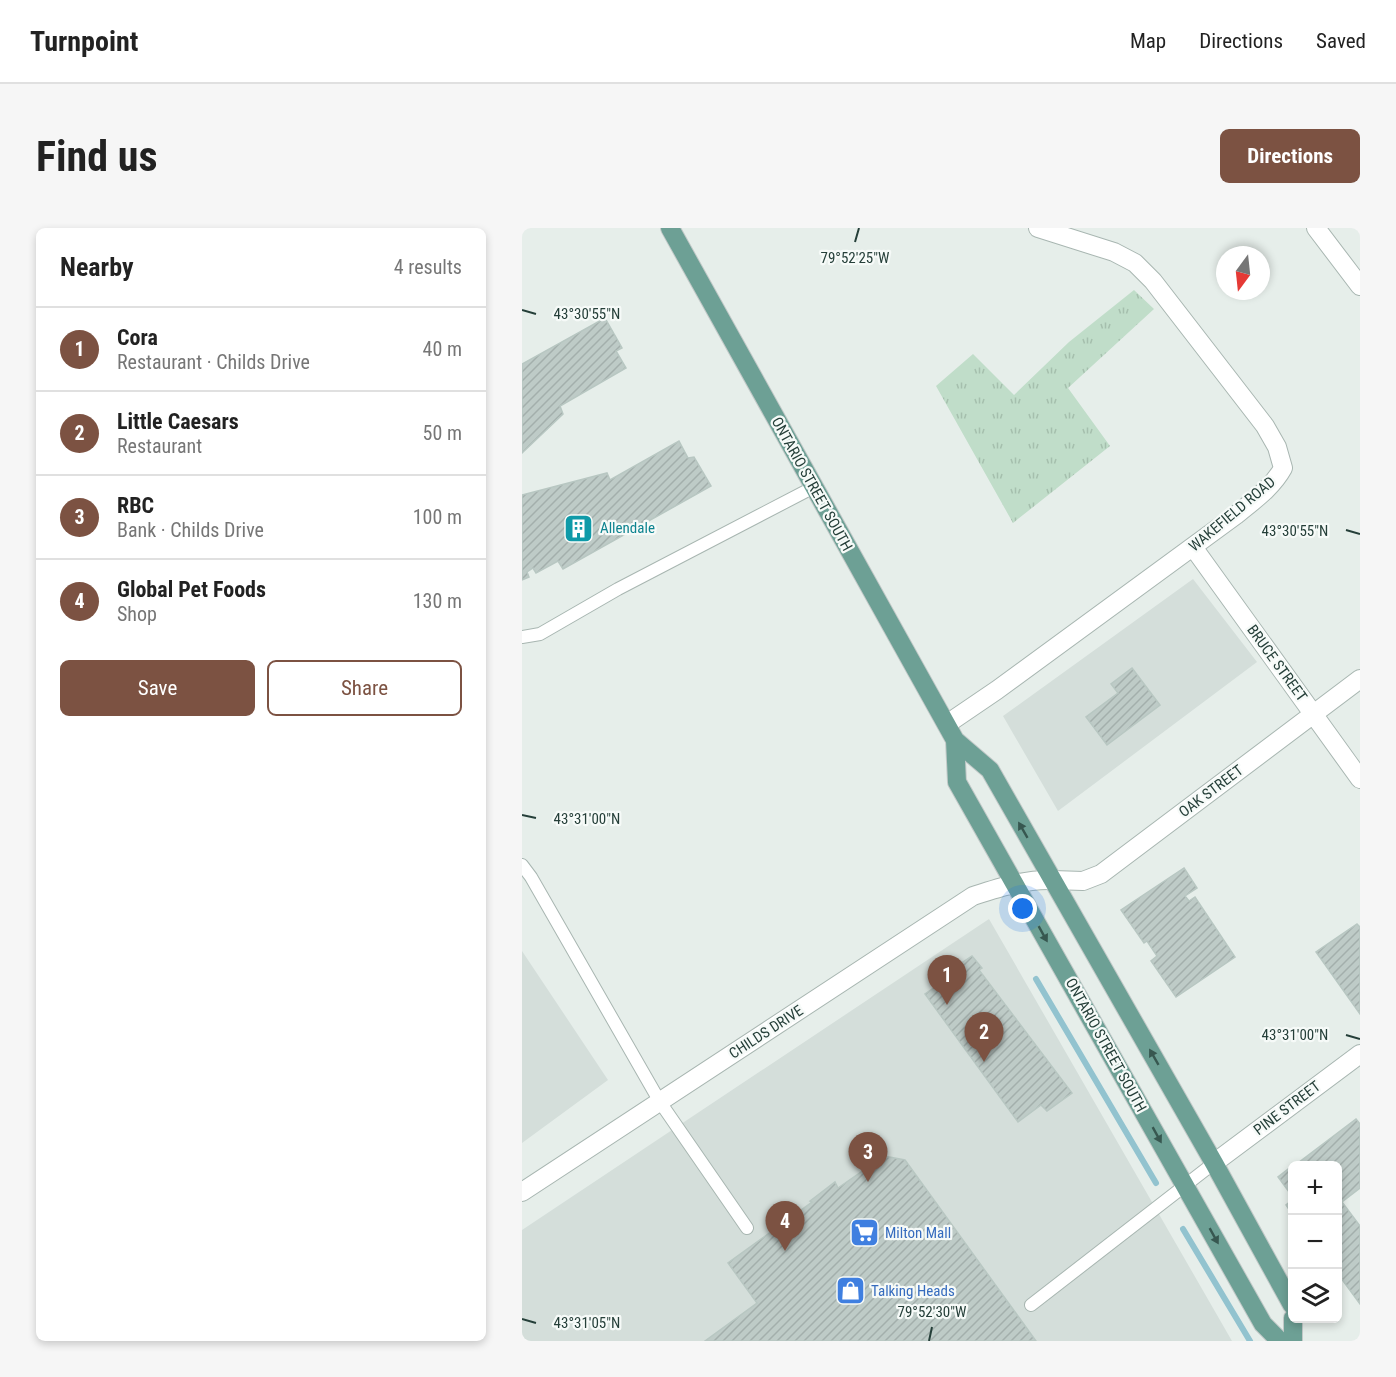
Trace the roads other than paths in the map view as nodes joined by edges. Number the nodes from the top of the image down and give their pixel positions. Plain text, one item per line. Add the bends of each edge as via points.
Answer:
1 (670, 228) edge
2 (1038, 228) edge
3 (1316, 228) edge
4 (1360, 286) edge
5 (814, 487) junction
6 (1194, 547) junction
7 (522, 637) edge
8 (1360, 679) edge
9 (1313, 713) junction
10 (951, 732) junction
11 (1360, 779) edge
12 (522, 865) edge
13 (1053, 880) junction
14 (1014, 883) junction
15 (1360, 1054) edge
16 (660, 1102) junction
17 (1214, 1163) junction
18 (1185, 1185) junction
19 (522, 1192) edge
20 (747, 1228) dead end
21 (1288, 1296) edge
22 (1031, 1305) dead end
23 (1293, 1323) edge
24 (1280, 1341) edge
25 (1293, 1341) edge

1 - 5 main road, ONTARIO STREET SOUTH
2 - 6 street, WAKEFIELD ROAD via 1114,252 1135,263 1278,447 1283,468 1278,478
3 - 4 street
5 - 7 lane via 540,634
5 - 10 main road, ONTARIO STREET SOUTH
6 - 9 street, BRUCE STREET
6 - 10 street, WAKEFIELD ROAD via 1006,684
8 - 9 street, OAK STREET
9 - 11 street, BRUCE STREET
9 - 13 street, OAK STREET via 1101,874 1083,881
13 -> 10 main road, ONTARIO STREET SOUTH via 990,770
10 - 14 main road, ONTARIO STREET SOUTH via 957,782
12 - 16 lane
13 - 14 street, OAK STREET
17 -> 13 main road, ONTARIO STREET SOUTH
14 - 16 street, CHILDS DRIVE via 973,896
14 -> 18 main road, ONTARIO STREET SOUTH
15 - 17 street, PINE STREET
16 - 19 street, CHILDS DRIVE
16 - 20 lane
17 - 18 lane
17 - 21 main road, ONTARIO STREET SOUTH
18 - 22 lane
18 -> 24 main road, ONTARIO STREET SOUTH via 1263,1324
23 - 25 main road

